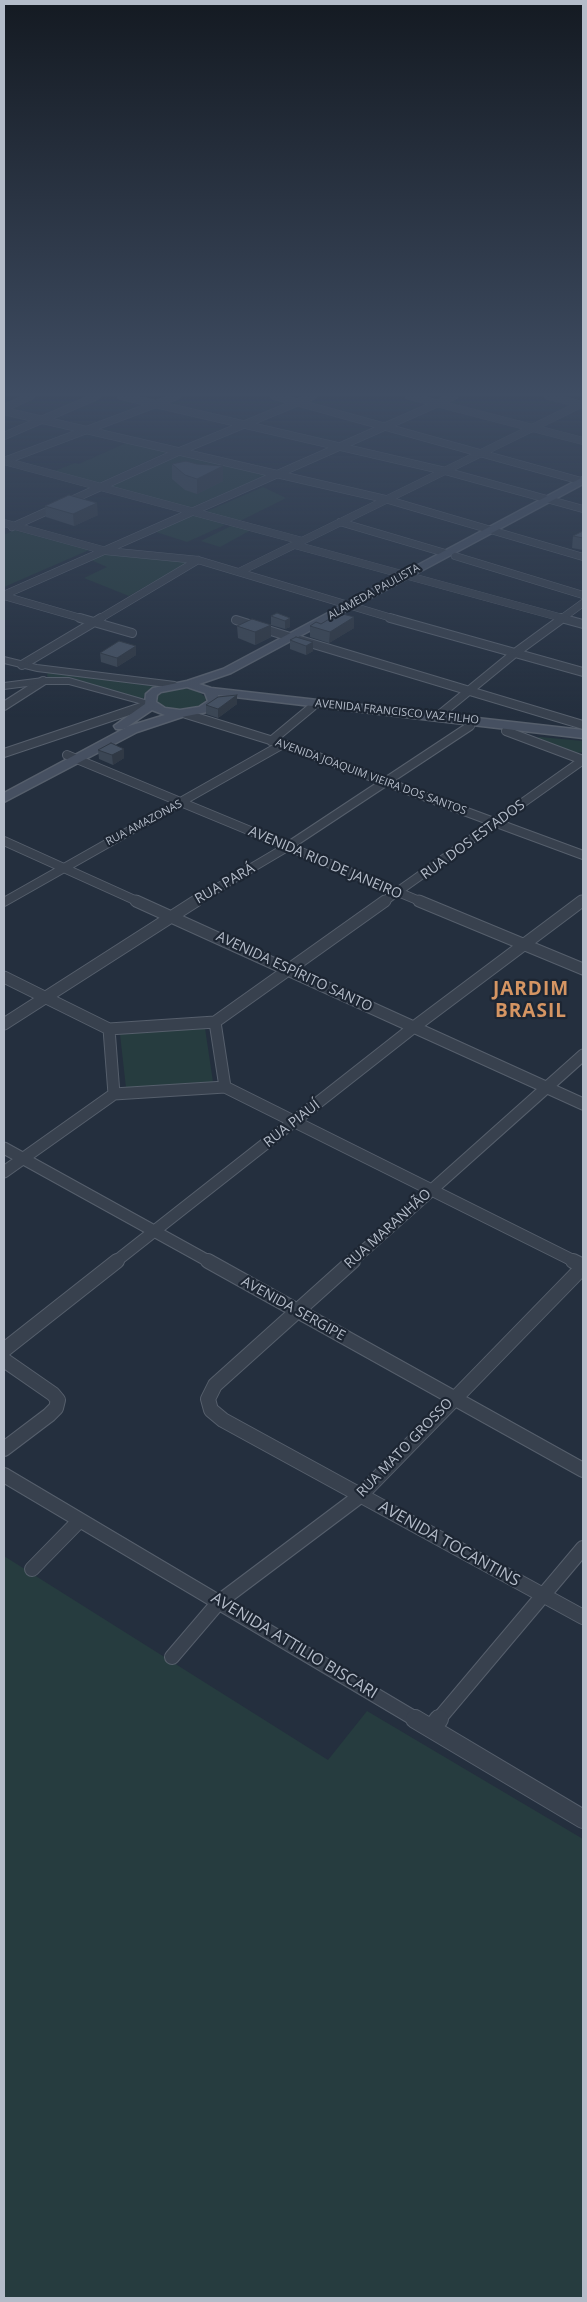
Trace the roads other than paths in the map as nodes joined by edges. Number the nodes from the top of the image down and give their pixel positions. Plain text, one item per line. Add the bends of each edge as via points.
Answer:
1 (64, 503) edge
2 (163, 503) edge
3 (215, 503) edge
4 (376, 503) edge
5 (400, 503) edge
6 (546, 503) edge
7 (564, 503) edge
8 (583, 509) edge
9 (196, 512) junction
10 (348, 517) junction
11 (340, 522) junction
12 (4, 523) edge
13 (15, 526) junction
14 (4, 530) edge
15 (495, 531) junction
16 (302, 541) junction
17 (294, 545) junction
18 (106, 551) junction
19 (454, 553) junction
20 (583, 557) edge
21 (198, 560) junction
22 (240, 572) junction
23 (402, 576) junction
24 (414, 580) junction
25 (583, 589) edge
26 (583, 595) edge
27 (4, 596) edge
28 (583, 603) edge
29 (353, 608) junction
30 (562, 618) junction
31 (236, 620) dead end
32 (96, 622) junction
33 (583, 624) edge
34 (132, 633) dead end
35 (295, 639) junction
36 (516, 653) junction
37 (4, 660) edge
38 (22, 665) junction
39 (37, 668) junction
40 (583, 672) edge
41 (44, 681) junction
42 (188, 684) junction
43 (174, 685) junction
44 (4, 686) edge
45 (470, 690) junction
46 (211, 695) junction
47 (150, 704) junction
48 (4, 706) edge
49 (312, 707) junction
50 (183, 714) junction
51 (438, 716) junction
52 (583, 724) edge
53 (470, 726) junction
54 (506, 731) junction
55 (583, 734) edge
56 (583, 740) edge
57 (271, 741) junction
58 (283, 744) junction
59 (4, 753) edge
60 (72, 757) junction
61 (583, 760) edge
62 (385, 781) junction
63 (4, 789) edge
64 (4, 798) edge
65 (182, 803) junction
66 (497, 822) junction
67 (4, 841) edge
68 (287, 847) junction
69 (583, 855) edge
70 (62, 867) junction
71 (398, 893) junction
72 (583, 900) edge
73 (4, 902) edge
74 (171, 916) junction
75 (526, 945) junction
76 (583, 969) edge
77 (290, 970) junction
78 (4, 977) edge
79 (45, 997) junction
80 (215, 1022) junction
81 (4, 1024) edge
82 (414, 1027) junction
83 (109, 1029) junction
84 (583, 1056) edge
85 (225, 1086) junction
86 (546, 1086) junction
87 (114, 1094) junction
88 (583, 1104) edge
89 (294, 1122) junction
90 (4, 1148) edge
91 (22, 1159) junction
92 (4, 1172) edge
93 (431, 1191) junction
94 (154, 1232) junction
95 (583, 1267) edge
96 (296, 1311) junction
97 (4, 1350) edge
98 (4, 1360) edge
99 (453, 1398) junction
100 (211, 1410) joint
101 (4, 1449) edge
102 (583, 1470) edge
103 (4, 1475) edge
104 (360, 1496) junction
105 (79, 1521) junction
106 (583, 1548) edge
107 (32, 1569) dead end
108 (542, 1596) junction
109 (219, 1602) junction
110 (583, 1617) edge
111 (172, 1657) dead end
112 (432, 1728) junction
113 (583, 1818) edge

1 - 13 street
2 - 9 street
3 - 9 street
4 - 10 street
5 - 15 street
6 - 15 main road, ALAMEDA PAULISTA
7 - 8 street
9 - 16 street
9 - 18 street
10 - 11 street
10 - 19 street
11 - 16 street
11 - 19 street
12 - 13 street
13 - 14 street
13 - 18 street
15 - 19 main road, ALAMEDA PAULISTA
15 - 20 street
16 - 17 street
17 - 22 street
17 - 23 street
18 - 21 street
18 - 27 street
19 - 23 main road, ALAMEDA PAULISTA
19 - 24 main road, ALAMEDA PAULISTA
19 - 25 street
19 - 26 street
21 - 22 street
21 - 32 street
22 - 29 street
23 - 24 street
23 - 29 main road, ALAMEDA PAULISTA
24 - 29 main road, ALAMEDA PAULISTA
24 - 30 street
27 - 32 street
28 - 30 street
29 - 35 main road, ALAMEDA PAULISTA
29 - 36 street
30 - 33 street
30 - 36 street
31 - 35 street
32 - 34 street
32 - 38 street
35 - 42 main road, ALAMEDA PAULISTA via 227,671
35 - 45 street
35 - 46 main road, ALAMEDA PAULISTA
36 - 40 street
36 - 45 street
37 - 38 street
38 - 39 street
39 - 41 street
39 - 43 street
41 - 44 street
41 - 47 street via 75,682
41 - 48 street
42 - 43 main road
42 - 46 main road
43 - 47 main road via 152,694
45 - 51 street
45 - 52 street
46 - 49 main road, AVENIDA FRANCISCO VAZ FILHO
46 - 50 main road via 203,710
46 - 51 main road, AVENIDA FRANCISCO VAZ FILHO
47 - 50 main road via 162,712
47 - 59 street
47 - 60 main road
49 - 53 main road, AVENIDA FRANCISCO VAZ FILHO
49 - 57 street
50 - 57 street, AVENIDA JOAQUIM VIEIRA DOS SANTOS
50 - 60 main road via 133,729
51 - 55 main road, AVENIDA FRANCISCO VAZ FILHO
53 - 54 main road, AVENIDA FRANCISCO VAZ FILHO
53 - 62 street, RUA PARÁ
54 - 56 main road, AVENIDA FRANCISCO VAZ FILHO
54 - 61 street
57 - 58 street, AVENIDA JOAQUIM VIEIRA DOS SANTOS
58 - 62 street, AVENIDA JOAQUIM VIEIRA DOS SANTOS
58 - 65 street, RUA AMAZONAS
60 - 63 main road
60 - 64 main road
60 - 65 street, AVENIDA RIO DE JANEIRO
61 - 66 street, RUA DOS ESTADOS
62 - 66 street, AVENIDA JOAQUIM VIEIRA DOS SANTOS
62 - 68 street, RUA PARÁ
65 - 68 street, AVENIDA RIO DE JANEIRO
65 - 70 street, RUA AMAZONAS
66 - 69 street, AVENIDA JOAQUIM VIEIRA DOS SANTOS
66 - 71 street, RUA DOS ESTADOS
67 - 70 street, AVENIDA ESPÍRITO SANTO
68 - 71 street, AVENIDA RIO DE JANEIRO
68 - 74 street, RUA PARÁ
70 - 73 street, RUA AMAZONAS
70 - 74 street, AVENIDA ESPÍRITO SANTO
71 - 75 street, AVENIDA RIO DE JANEIRO
71 - 77 street, RUA DOS ESTADOS
72 - 75 street, RUA PIAUÍ
74 - 77 street, AVENIDA ESPÍRITO SANTO
74 - 79 street, RUA PARÁ
75 - 76 street, AVENIDA RIO DE JANEIRO
75 - 82 street, RUA PIAUÍ
77 - 80 street, RUA DOS ESTADOS
77 - 82 street, AVENIDA ESPÍRITO SANTO
78 - 79 street
79 - 81 street, RUA PARÁ
79 - 83 street
80 - 83 street
80 - 85 street
82 - 86 street, AVENIDA ESPÍRITO SANTO
82 - 89 street, RUA PIAUÍ
83 - 87 street
84 - 86 street, RUA MARANHÃO
85 - 87 street
85 - 89 street
86 - 88 street, AVENIDA ESPÍRITO SANTO
86 - 93 street, RUA MARANHÃO
87 - 91 street
89 - 93 street
89 - 94 street, RUA PIAUÍ
90 - 91 street, AVENIDA SERGIPE
91 - 92 street
91 - 94 street, AVENIDA SERGIPE
93 - 95 street
93 - 96 street, RUA MARANHÃO
94 - 96 street, AVENIDA SERGIPE
94 - 97 street, RUA PIAUÍ
95 - 99 street, RUA MATO GROSSO
96 - 99 street, AVENIDA SERGIPE
96 - 100 street, RUA MARANHÃO via 215,1385 208,1399
98 - 101 street via 58,1400 49,1415
99 - 102 street, AVENIDA SERGIPE
99 - 104 street, RUA MATO GROSSO
100 - 104 street, AVENIDA TOCANTINS via 223,1420
103 - 105 street, AVENIDA ATTILIO BISCARI
104 - 108 street, AVENIDA TOCANTINS
104 - 109 street, RUA MATO GROSSO
105 - 107 street
105 - 109 street, AVENIDA ATTILIO BISCARI
106 - 108 street
108 - 110 street, AVENIDA TOCANTINS
108 - 112 street
109 - 111 street, RUA MATO GROSSO
109 - 112 street, AVENIDA ATTILIO BISCARI
112 - 113 street, AVENIDA ATTILIO BISCARI

